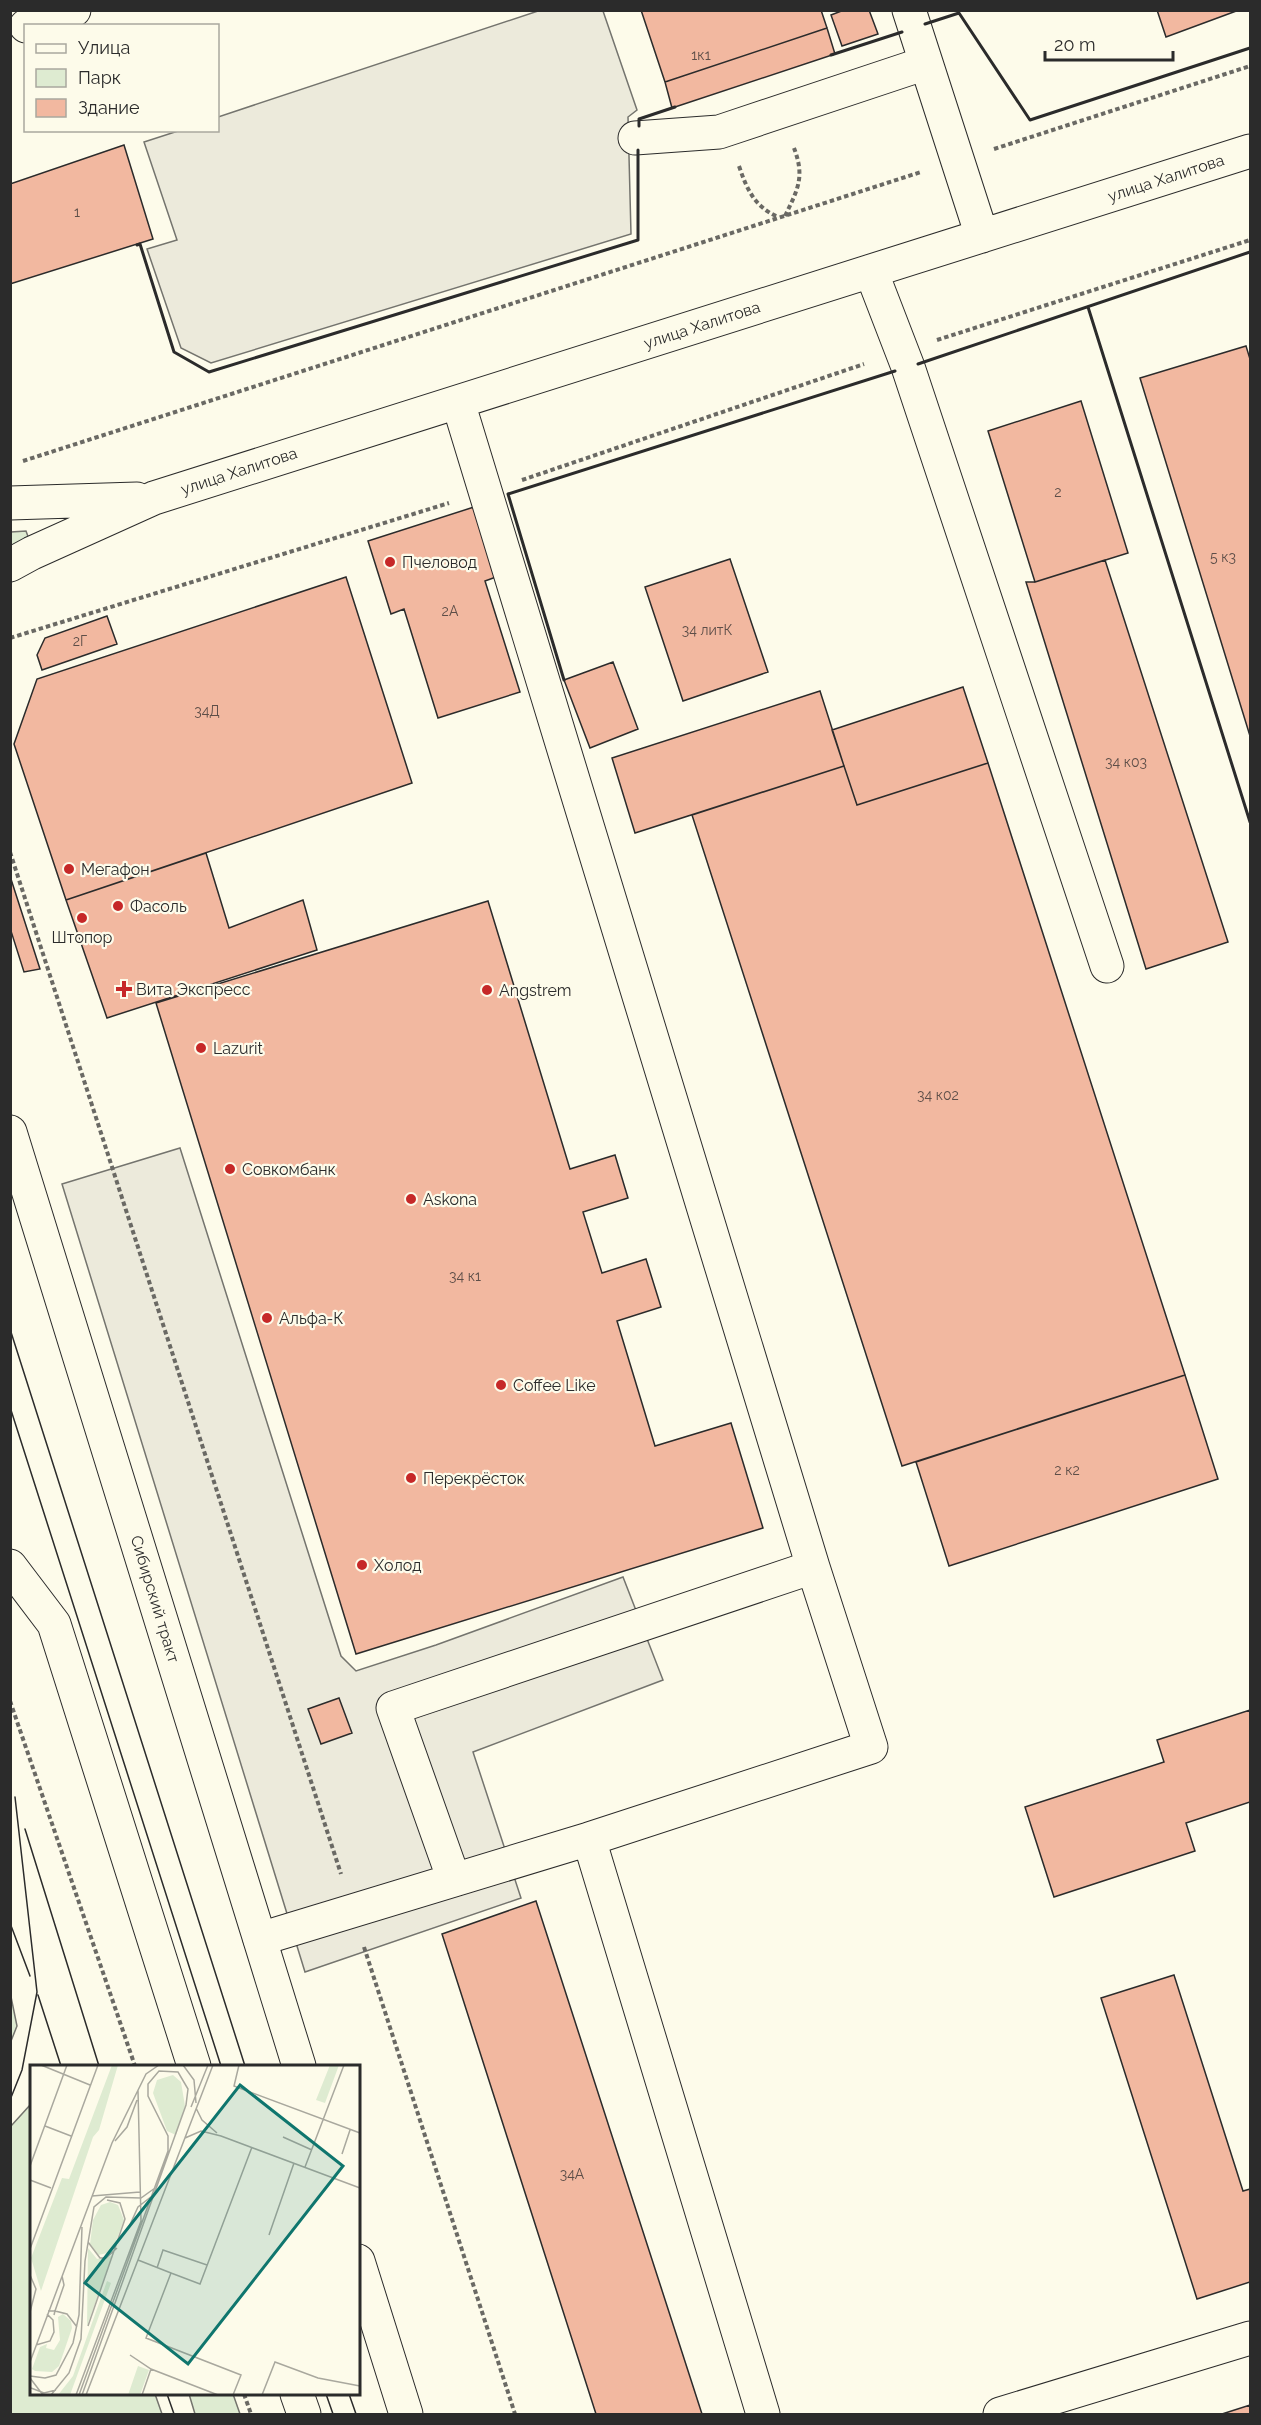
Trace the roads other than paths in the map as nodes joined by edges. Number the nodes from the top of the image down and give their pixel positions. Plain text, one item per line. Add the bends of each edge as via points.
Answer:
1 (74, 10) edge
2 (909, 10) edge
3 (32, 24) edge
4 (926, 63) junction
5 (634, 138) dead end
6 (1251, 151) edge
7 (982, 236) junction
8 (871, 271) junction
9 (458, 402) junction
10 (154, 498) junction
11 (10, 503) edge
12 (10, 565) edge
13 (1107, 966) dead end
14 (10, 1132) edge
15 (10, 1566) edge
16 (813, 1567) junction
17 (589, 1839) junction
18 (454, 1880) junction
19 (260, 1939) junction
20 (193, 2065) edge
21 (298, 2065) edge
22 (360, 2267) edge
23 (1251, 2338) edge
24 (297, 2395) edge
25 (304, 2415) edge
26 (406, 2415) edge
27 (763, 2415) edge
28 (1000, 2415) edge

1 - 3 street
2 - 4 street
4 - 5 street via 719,132
4 - 7 street
6 - 7 street, улица Халитова
7 - 8 street, улица Халитова
8 - 9 street, улица Халитова
8 - 13 street
9 - 10 street, улица Халитова
9 - 16 street
10 - 11 street
10 - 12 street
14 - 19 street, Сибирский тракт
15 - 20 street via 54,1624
16 - 17 street via 871,1747
16 - 18 street via 393,1708
17 - 18 street
17 - 27 street
18 - 19 street
19 - 21 street, Сибирский тракт
22 - 26 street
23 - 28 street
24 - 25 street

